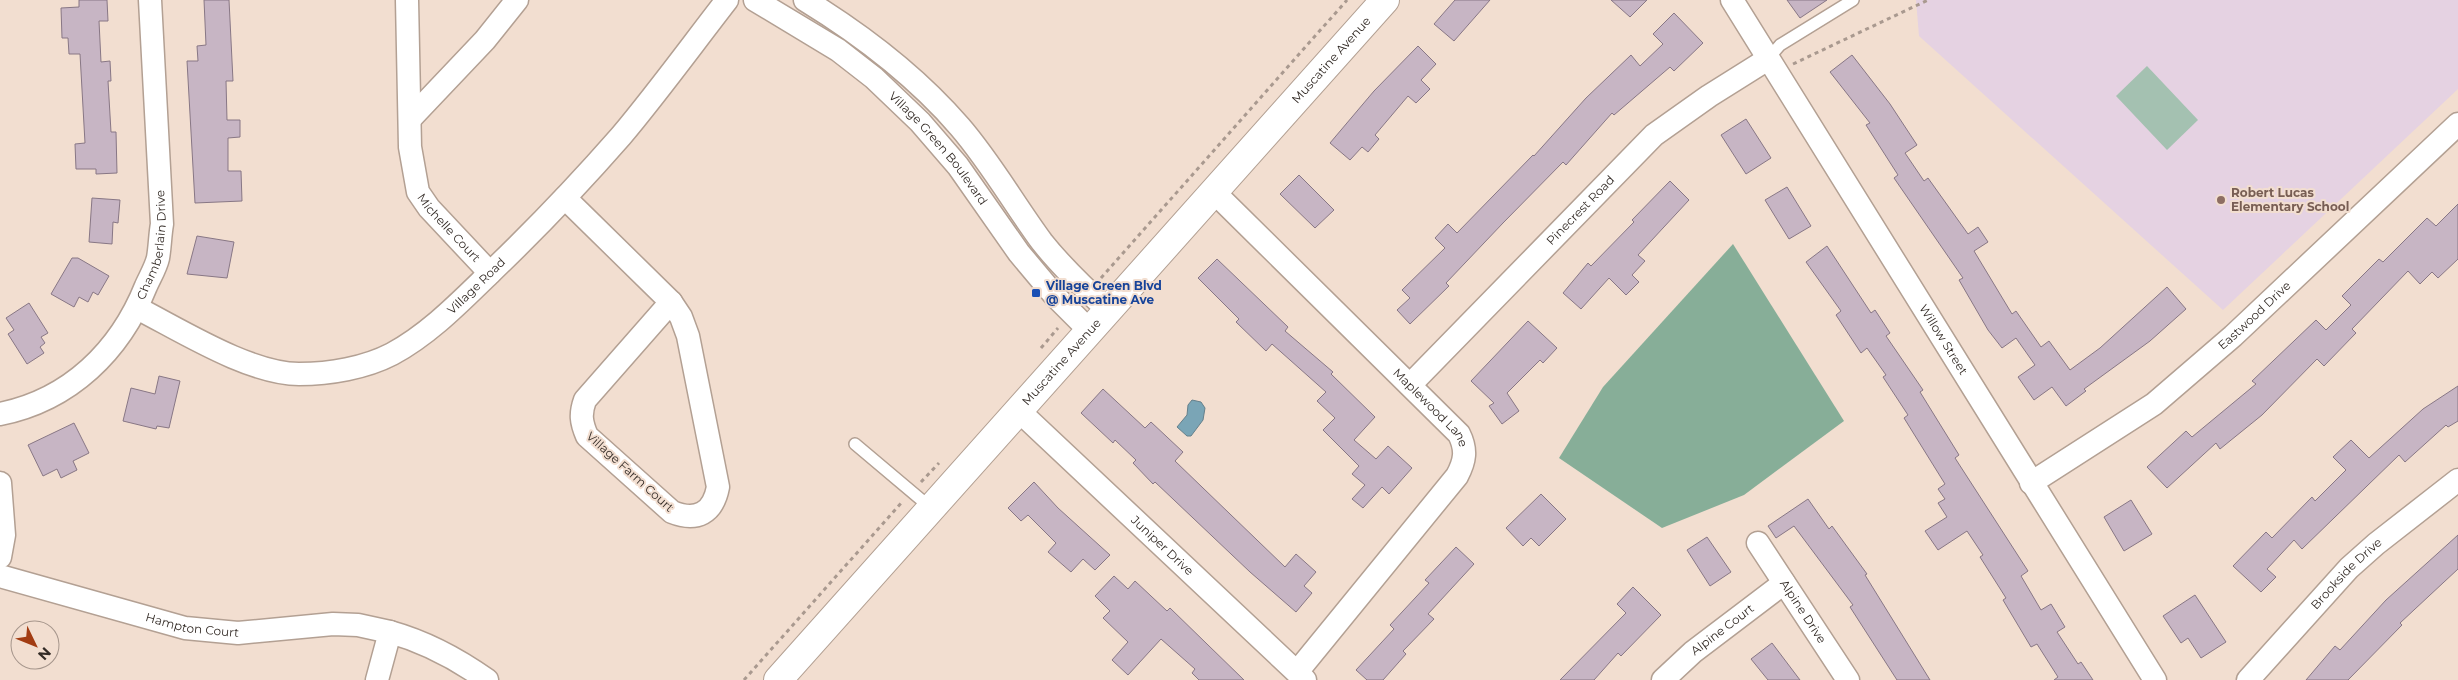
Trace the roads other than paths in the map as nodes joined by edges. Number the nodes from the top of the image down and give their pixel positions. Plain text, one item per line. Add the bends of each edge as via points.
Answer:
1 (150, 0) edge
2 (407, 0) edge
3 (517, 0) edge
4 (727, 0) edge
5 (755, 0) edge
6 (805, 0) edge
7 (1385, 0) edge
8 (1732, 0) edge
9 (1853, 0) edge
10 (1768, 59) junction
11 (411, 118) junction
12 (2458, 124) edge
13 (1214, 192) junction
14 (565, 198) junction
15 (490, 273) junction
16 (1098, 301) junction
17 (671, 302) junction
18 (137, 308) junction
19 (1081, 322) junction
20 (1410, 385) junction
21 (1018, 410) junction
22 (0, 414) edge
23 (855, 444) dead end
24 (2458, 480) edge
25 (2031, 482) junction
26 (0, 483) edge
27 (922, 500) junction
28 (1758, 543) dead end
29 (0, 557) edge
30 (0, 576) edge
31 (1784, 583) junction
32 (390, 632) junction
33 (1301, 676) edge
34 (377, 680) edge
35 (487, 680) edge
36 (778, 680) edge
37 (1663, 680) edge
38 (1848, 680) edge
39 (2155, 680) edge
40 (2248, 680) edge

1 - 18 street, Chamberlain Drive via 162,224 158,260
2 - 11 street, Michelle Court
3 - 11 street via 485,40
4 - 14 street, Village Road via 622,134
5 - 19 street, Village Green Boulevard via 838,50 874,78 920,122 958,166 1019,253
6 - 16 street, Village Green Boulevard via 874,46 966,133 1044,244
7 - 13 main road, Muscatine Avenue
8 - 10 street, Willow Street
9 - 10 lane via 1780,45
10 - 20 street, Pinecrest Road via 1654,135
10 - 25 street, Willow Street
11 - 15 street, Michelle Court via 410,147 418,192
12 - 25 street, Eastwood Drive via 2233,336 2154,404
13 - 16 main road, Muscatine Avenue
13 - 20 street, Maplewood Lane
14 - 15 street, Village Road
14 - 17 street, Village Farm Court
15 - 18 street, Village Road via 410,343 369,363 323,373 298,374 262,368
16 - 19 main road, Muscatine Avenue
17 - 17 street, Village Farm Court via 585,400 582,424 587,436 672,512 694,517 710,508 718,487 688,336 682,317
18 - 22 street, Chamberlain Drive via 124,332 93,367 51,395
19 - 21 main road, Muscatine Avenue
20 - 33 street, Maplewood Lane via 1459,434 1464,449 1463,465 1449,488
21 - 27 main road, Muscatine Avenue
21 - 33 street, Juniper Drive
23 - 27 lane
24 - 40 street, Brookside Drive via 2349,568
25 - 39 street, Willow Street
26 - 29 street via 4,519
27 - 36 main road, Muscatine Avenue
28 - 31 street, Alpine Drive
30 - 32 street, Hampton Court via 185,628 238,633 333,624
31 - 37 street, Alpine Court via 1692,652
31 - 38 street, Alpine Drive
32 - 34 street
32 - 35 street, Hampton Court via 442,651

